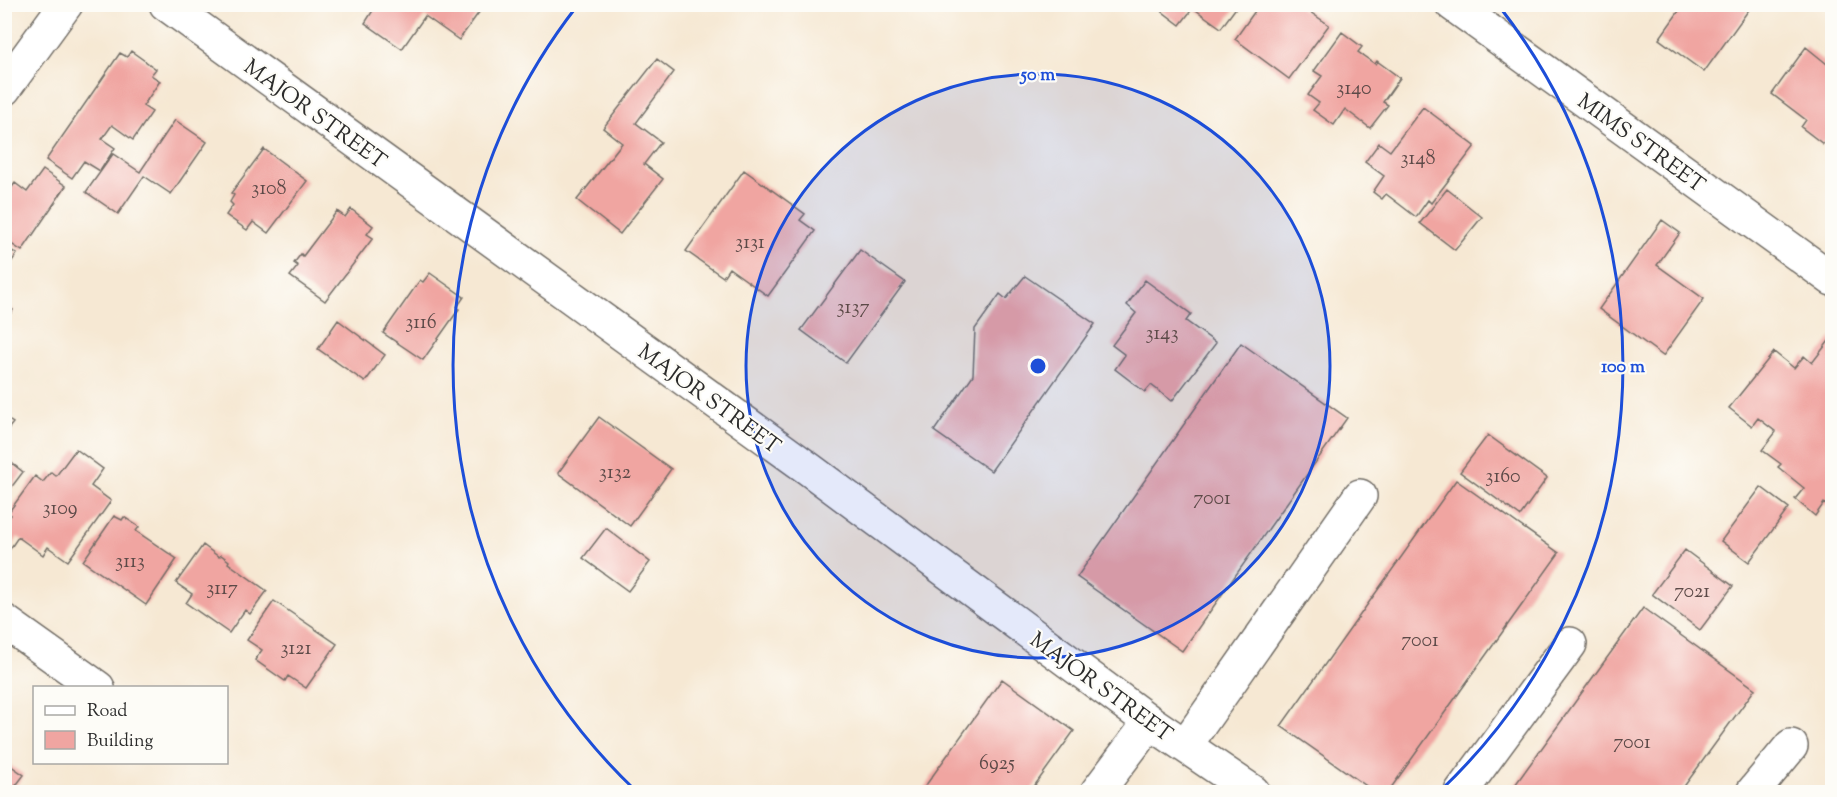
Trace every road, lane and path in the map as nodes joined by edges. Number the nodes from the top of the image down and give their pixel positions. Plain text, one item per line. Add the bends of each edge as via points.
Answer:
1 (66, 4) edge
2 (166, 4) edge
3 (1473, 11) edge
4 (4, 89) edge
5 (1829, 267) edge
6 (1360, 496) dead end
7 (4, 621) edge
8 (1570, 644) dead end
9 (97, 686) edge
10 (1150, 722) junction
11 (1185, 746) junction
12 (1791, 746) dead end
13 (1096, 792) edge
14 (1253, 792) edge
15 (1461, 792) edge
16 (1753, 792) edge

1 - 4 street
2 - 10 street, MAJOR STREET via 809,469
3 - 5 street, MIMS STREET
6 - 11 street
7 - 9 street
8 - 15 street
10 - 11 street, MAJOR STREET
10 - 13 street
11 - 14 street, MAJOR STREET
12 - 16 street

